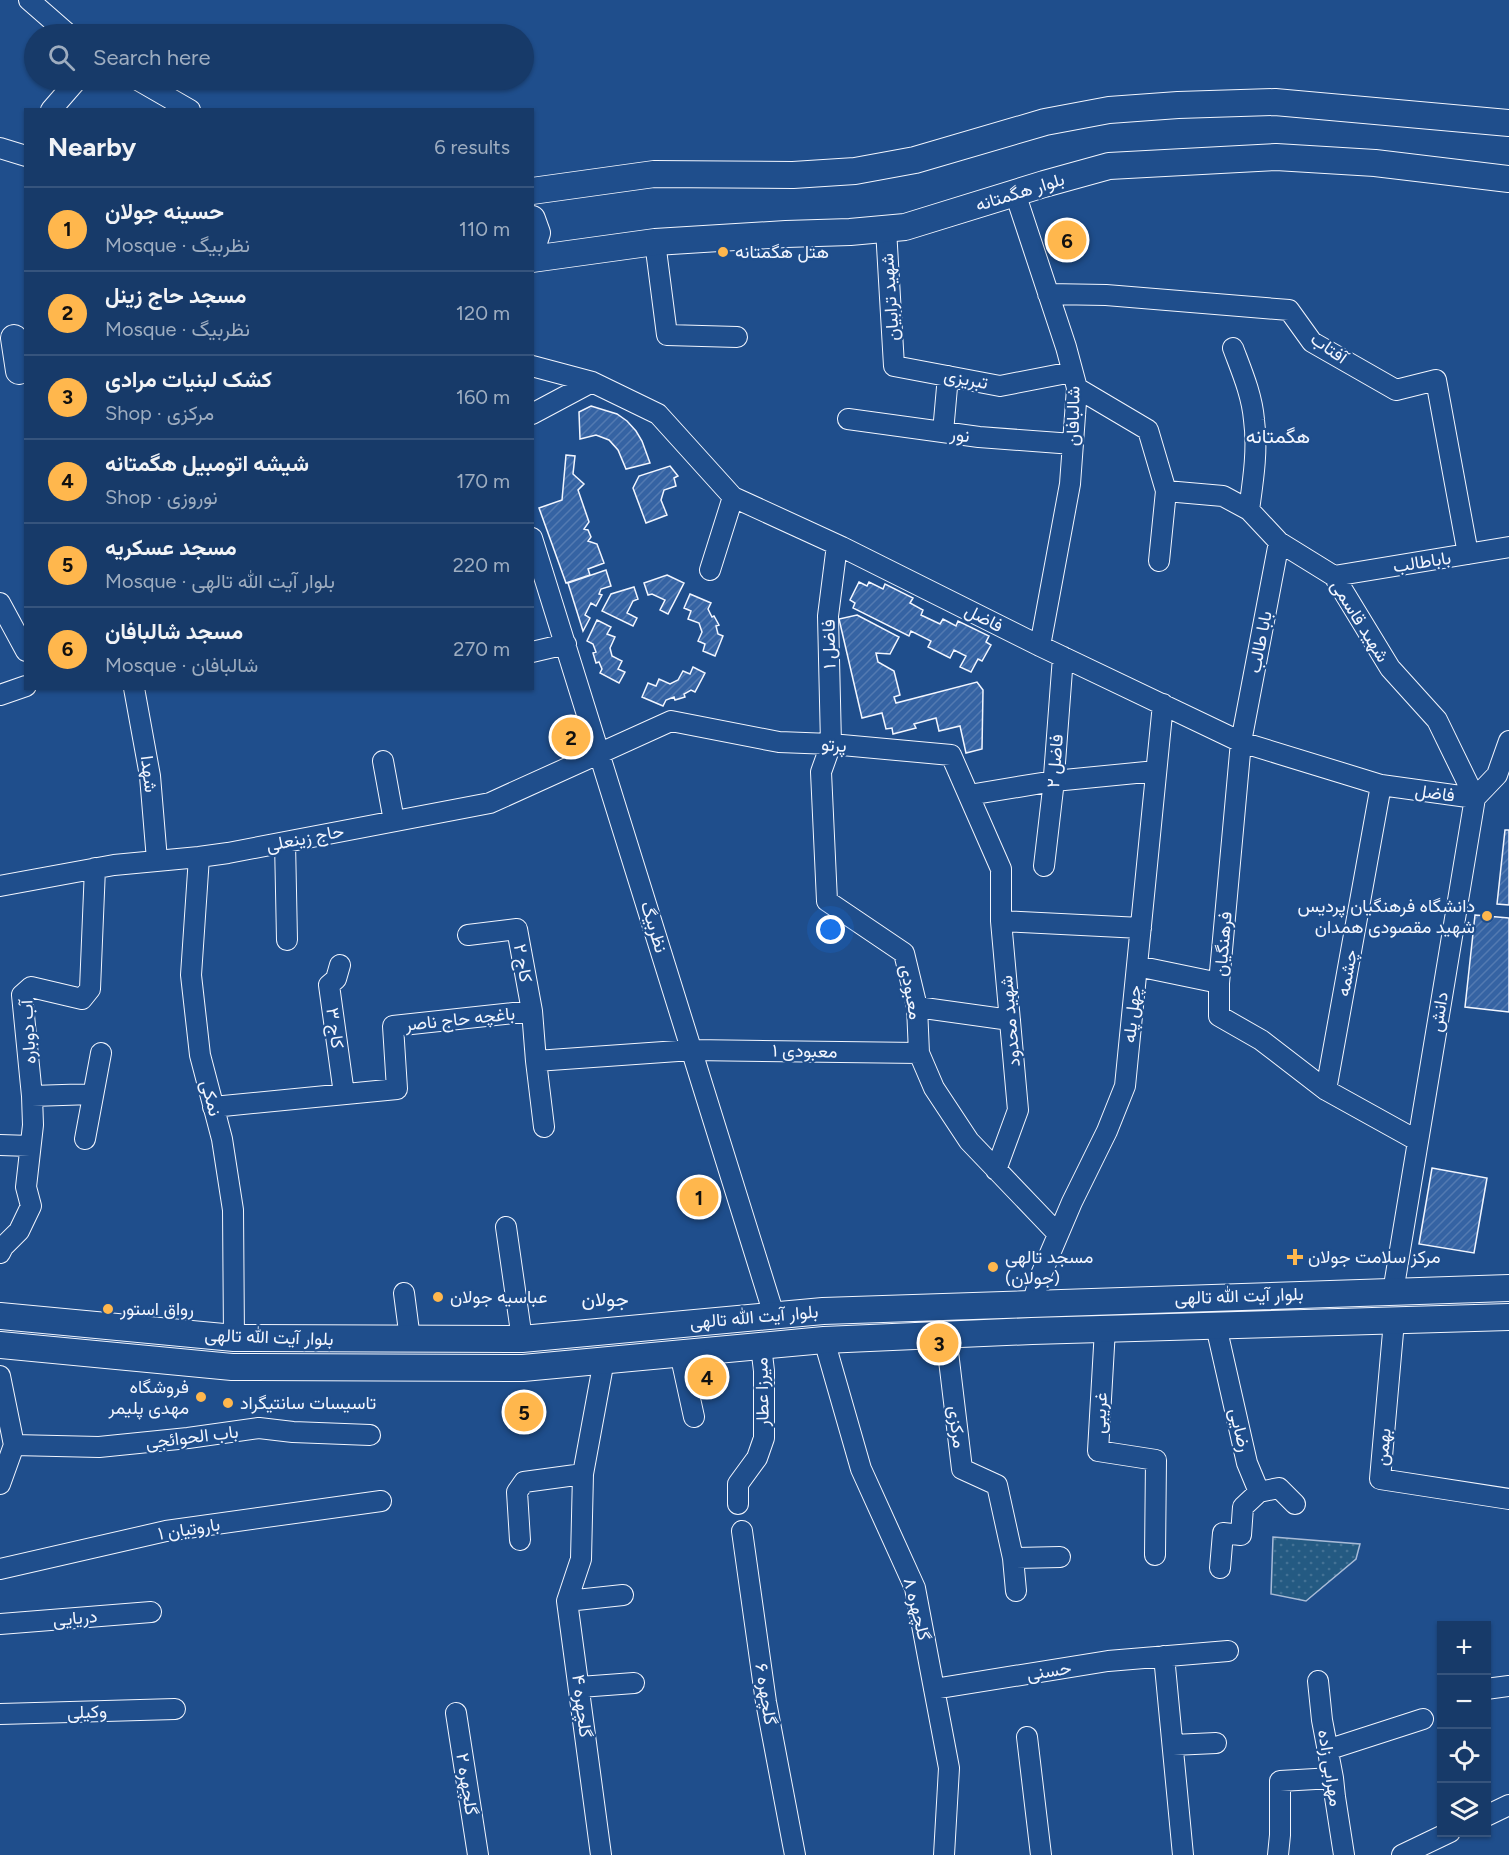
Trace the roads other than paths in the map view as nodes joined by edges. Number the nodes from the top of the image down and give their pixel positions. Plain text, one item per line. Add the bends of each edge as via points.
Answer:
1 (29, 0) edge
2 (57, 24) edge
3 (68, 90) edge
4 (155, 90) edge
5 (53, 108) edge
6 (187, 108) edge
7 (1509, 123) edge
8 (1509, 179) edge
9 (534, 191) edge
10 (1015, 193) junction
11 (534, 225) edge
12 (886, 229) junction
13 (534, 242) edge
14 (655, 242) junction
15 (534, 259) edge
16 (1048, 294) junction
17 (737, 337) dead end
18 (13, 338) edge
19 (1233, 348) dead end
20 (894, 366) joint
21 (534, 367) edge
22 (15, 371) edge
23 (948, 376) junction
24 (1075, 380) junction
25 (592, 382) junction
26 (534, 413) edge
27 (848, 419) dead end
28 (943, 432) junction
29 (1073, 444) junction
30 (1166, 491) junction
31 (733, 497) junction
32 (1249, 510) junction
33 (1279, 542) junction
34 (837, 545) junction
35 (1509, 547) edge
36 (534, 551) edge
37 (1468, 554) junction
38 (1159, 561) dead end
39 (537, 570) edge
40 (710, 570) dead end
41 (1334, 576) junction
42 (0, 603) edge
43 (566, 644) junction
44 (1040, 646) junction
45 (24, 647) edge
46 (534, 652) edge
47 (1062, 657) junction
48 (24, 687) edge
49 (134, 690) edge
50 (0, 695) edge
51 (1163, 704) junction
52 (1509, 741) edge
53 (1241, 742) junction
54 (831, 744) junction
55 (600, 753) junction
56 (383, 761) dead end
57 (1156, 771) junction
58 (1054, 781) junction
59 (1381, 785) junction
60 (969, 795) junction
61 (1475, 798) junction
62 (394, 821) junction
63 (285, 842) junction
64 (199, 857) junction
65 (158, 860) junction
66 (1044, 866) dead end
67 (95, 868) junction
68 (1001, 869) joint
69 (0, 886) edge
70 (1001, 921) junction
71 (1141, 928) junction
72 (468, 935) dead end
73 (287, 940) dead end
74 (340, 964) dead end
75 (1137, 966) junction
76 (1219, 983) junction
77 (917, 1007) junction
78 (532, 1011) junction
79 (1010, 1020) junction
80 (692, 1050) junction
81 (101, 1053) dead end
82 (919, 1053) junction
83 (536, 1061) junction
84 (1326, 1090) junction
85 (93, 1094) junction
86 (344, 1094) junction
87 (32, 1096) junction
88 (213, 1107) junction
89 (544, 1127) dead end
90 (85, 1139) dead end
91 (1418, 1141) junction
92 (0, 1145) edge
93 (30, 1146) junction
94 (996, 1170) junction
95 (506, 1227) dead end
96 (1058, 1234) junction
97 (1, 1249) edge
98 (1509, 1288) edge
99 (1393, 1292) junction
100 (404, 1293) dead end
101 (1032, 1305) junction
102 (774, 1315) junction
103 (0, 1316) edge
104 (1509, 1317) edge
105 (1394, 1321) junction
106 (1216, 1326) junction
107 (1105, 1329) junction
108 (1032, 1331) junction
109 (946, 1335) junction
110 (234, 1338) junction
111 (410, 1339) junction
112 (522, 1339) junction
113 (824, 1340) junction
114 (0, 1345) edge
115 (761, 1346) junction
116 (680, 1353) junction
117 (604, 1360) junction
118 (523, 1368) junction
119 (0, 1376) edge
120 (694, 1417) dead end
121 (370, 1435) dead end
122 (14, 1445) junction
123 (584, 1474) junction
124 (0, 1484) edge
125 (1259, 1492) junction
126 (1509, 1498) edge
127 (381, 1501) dead end
128 (1295, 1503) dead end
129 (738, 1504) dead end
130 (742, 1532) dead end
131 (520, 1540) dead end
132 (1155, 1556) dead end
133 (1060, 1557) dead end
134 (1013, 1558) junction
135 (1220, 1568) dead end
136 (0, 1569) edge
137 (1016, 1591) dead end
138 (623, 1595) dead end
139 (567, 1601) junction
140 (151, 1612) dead end
141 (0, 1624) edge
142 (1228, 1651) dead end
143 (1164, 1656) junction
144 (1318, 1681) dead end
145 (634, 1683) dead end
146 (1509, 1686) edge
147 (580, 1687) junction
148 (1491, 1688) edge
149 (934, 1689) junction
150 (175, 1709) dead end
151 (456, 1713) dead end
152 (0, 1714) edge
153 (1423, 1719) dead end
154 (1027, 1737) dead end
155 (1216, 1743) dead end
156 (1173, 1745) junction
157 (1327, 1750) junction
158 (1333, 1778) junction
159 (1509, 1805) edge
160 (1491, 1814) edge
161 (1441, 1837) edge
162 (478, 1855) edge
163 (601, 1855) edge
164 (795, 1855) edge
165 (944, 1855) edge
166 (952, 1855) edge
167 (959, 1855) edge
168 (1041, 1855) edge
169 (1183, 1855) edge
170 (1278, 1855) edge
171 (1344, 1855) edge
172 (1402, 1855) edge

1 - 2 street
3 - 5 street
4 - 6 street
7 - 9 main road via 1275,102 1166,106 1109,110 1046,122 915,160 855,171 793,175 654,174
8 - 10 main road, بلوار هگمتانه via 1375,163 1276,157 1109,166
10 - 12 main road, بلوار هگمتانه via 905,227
10 - 16 street, شالبافان
11 - 13 main road
12 - 14 main road, بلوار هگمتانه
12 - 20 street, شهید ترابیان
14 - 15 main road, بلوار هگمتانه
14 - 17 street via 667,335
16 - 24 street, شالبافان
16 - 37 street, آفتاب via 1288,310 1312,342 1396,390 1436,380
18 - 22 main road
19 - 32 street via 1255,421
20 - 23 street, تبریزی
21 - 25 street, فاضل
23 - 24 street, تبریزی via 1000,386
23 - 28 street
24 - 29 street, شالبافان
24 - 30 street via 1148,430
25 - 26 street
25 - 31 street, فاضل via 658,414
27 - 28 street, نور
28 - 29 street, نور
29 - 44 street, شالبافان via 1070,484
30 - 32 street, شهید قاسمی via 1223,496
30 - 38 street
31 - 34 street, فاضل
31 - 40 street
32 - 33 street, شهید قاسمی
33 - 41 street, شهید قاسمی
33 - 53 street, بابا طالب
34 - 44 street, فاضل
34 - 54 street, فاضل ۱ via 828,616
35 - 37 street, باباطالب
36 - 39 street, نظربیگ
37 - 41 street, باباطالب
39 - 43 street, نظربیگ
41 - 61 street, شهید قاسمی via 1390,668 1437,720
42 - 45 street
43 - 46 street
43 - 55 street, نظربیگ
44 - 47 street, فاضل
47 - 51 street, فاضل
47 - 58 street, فاضل ۲
48 - 50 street
49 - 65 street, شهدا via 150,776
51 - 53 street, فاضل
51 - 57 street, چهل پله
52 - 61 street via 1497,775
53 - 59 street, فاضل
53 - 76 street, فرهنگیان
54 - 55 street, پرتو via 779,742 671,721
54 - 60 street, پرتو via 951,755
54 - 77 street, معبودی via 821,772 827,901 904,953
55 - 62 street, حاج زینعلی via 490,803
55 - 80 street, نظربیگ
56 - 62 street
57 - 58 street
57 - 71 street, چهل پله
58 - 60 street
58 - 66 street, فاضل ۲
59 - 61 street, فاضل
59 - 84 street, چشمه
60 - 68 street, پرتو
61 - 91 street, دانش
62 - 63 street, حاج زینعلی
63 - 64 street, حاج زینعلی
63 - 73 street
64 - 65 street, حاج زینعلی
64 - 88 street, نمکی via 191,975 200,1055
65 - 67 street, حاج زینعلی
67 - 69 street, حاج زینعلی
67 - 87 street, آب دوباره via 90,989 82,999 31,987 22,995
68 - 70 street, شهید محدود
70 - 71 street
70 - 79 street, شهید محدود
71 - 75 street, چهل پله
72 - 78 street, کاج ۲ via 517,929
74 - 86 street, کاج ۳ via 336,979 329,985
75 - 76 street
75 - 96 street, چهل پله via 1125,1086
76 - 84 street, فرهنگیان via 1219,1016 1261,1040
77 - 79 street
77 - 82 street, معبودی
78 - 83 street, باغچه حاج ناصر
78 - 86 street, باغچه حاج ناصر via 393,1026 397,1089
79 - 94 street, شهید محدود via 1018,1110
80 - 82 street, معبودی ۱
80 - 83 street
80 - 102 street, نظربیگ
81 - 85 street
82 - 94 street, معبودی via 934,1088 969,1141
83 - 89 street, باغچه حاج ناصر
84 - 91 street
85 - 87 street
85 - 90 street
86 - 88 street, باغچه حاج ناصر
87 - 93 street, آب دوباره
88 - 110 street, نمکی via 233,1210
91 - 99 street, دانش
92 - 93 street
93 - 97 street, آب دوباره via 26,1187 31,1206 19,1231
94 - 96 street, معبودی
95 - 112 street
96 - 101 street, چهل پله
98 - 99 main road, بلوار آیت الله تالهی
99 - 101 main road, بلوار آیت الله تالهی
100 - 111 street
101 - 102 main road, بلوار آیت الله تالهی
101 - 108 main road
102 - 112 main road, بلوار آیت الله تالهی
103 - 110 main road, بلوار آیت الله تالهی
104 - 105 main road, بلوار آیت الله تالهی
105 - 106 main road, بلوار آیت الله تالهی
105 - 126 street, بهمن via 1380,1479
106 - 107 main road, بلوار آیت الله تالهی
106 - 125 street, رضایی via 1247,1463
107 - 108 main road, بلوار آیت الله تالهی
107 - 132 street, غریبی via 1098,1450 1156,1460
108 - 109 main road, بلوار آیت الله تالهی
109 - 113 main road, بلوار آیت الله تالهی
109 - 134 street, مرکزی via 962,1469 997,1485
110 - 111 main road, بلوار آیت الله تالهی
111 - 112 main road, بلوار آیت الله تالهی
112 - 118 main road
113 - 115 main road, بلوار آیت الله تالهی
113 - 149 street, گلچهره ۸ via 861,1468 915,1588
114 - 118 main road, بلوار آیت الله تالهی via 232,1367
115 - 116 main road, بلوار آیت الله تالهی
115 - 129 street, میرزا عطار via 764,1438 757,1458 738,1484
116 - 117 main road, بلوار آیت الله تالهی
116 - 120 street
117 - 118 main road, بلوار آیت الله تالهی
117 - 123 street, گلچهره ۴
119 - 122 street
121 - 122 street, باب الحوائجی via 259,1428 99,1447
122 - 124 street
123 - 131 street via 524,1482 516,1492
123 - 139 street, گلچهره ۴ via 581,1559
125 - 128 street via 1279,1488
125 - 135 street via 1243,1507 1241,1535 1223,1533
127 - 136 street, ۱ باروتیان via 166,1531
130 - 164 street, گلچهره ۶ via 766,1702
133 - 134 street
134 - 137 street
138 - 139 street
139 - 147 street, گلچهره ۴
140 - 141 street, دریایی
142 - 143 street, حسنی
143 - 149 street, حسنی via 1108,1661
143 - 156 street
144 - 157 street, مهرابی زاده
145 - 147 street
146 - 148 street
147 - 163 street, گلچهره ۴
149 - 165 street, گلچهره ۸ via 949,1768
150 - 152 street, وکیلی
151 - 162 street, گلچهره ۲
153 - 157 street
154 - 168 street
155 - 156 street
156 - 169 street
157 - 158 street, مهرابی زاده
158 - 170 street via 1280,1781
158 - 171 street, مهرابی زاده
159 - 160 street
161 - 172 street
166 - 167 street

